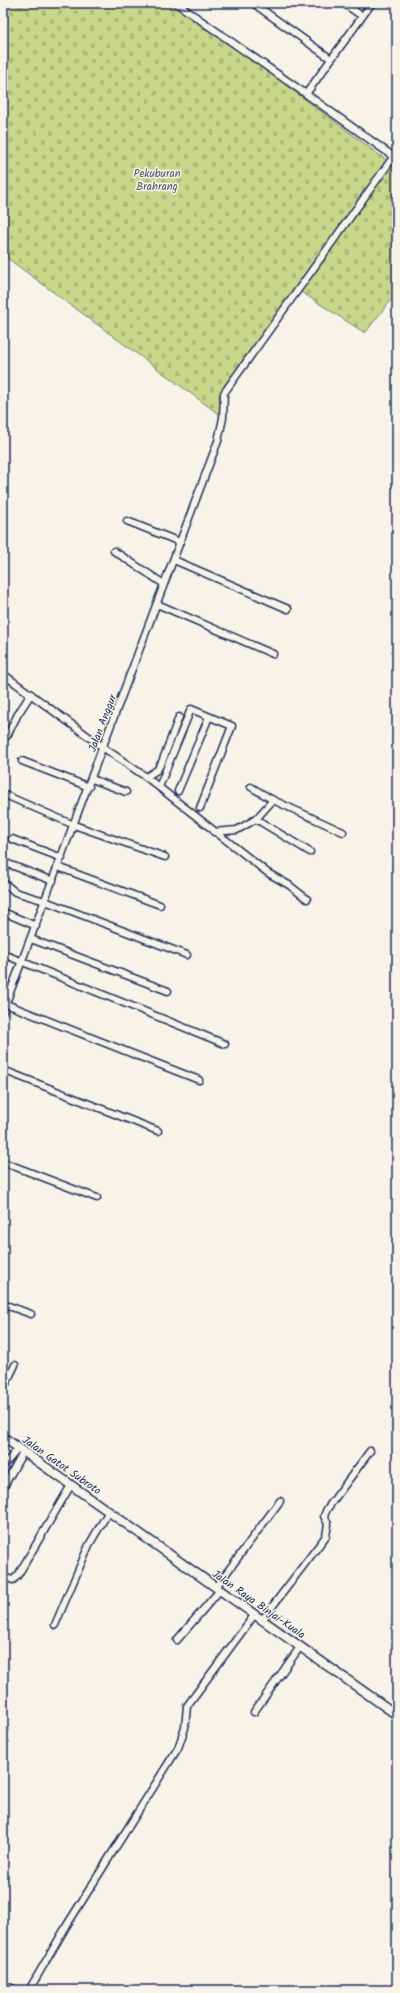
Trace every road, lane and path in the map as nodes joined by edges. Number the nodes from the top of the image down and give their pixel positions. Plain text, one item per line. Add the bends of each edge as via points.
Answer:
1 (176, 3) edge
2 (253, 3) edge
3 (343, 3) edge
4 (372, 3) edge
5 (362, 16) junction
6 (332, 59) junction
7 (306, 94) junction
8 (395, 158) edge
9 (127, 521) dead end
10 (180, 542) junction
11 (114, 551) dead end
12 (174, 560) junction
13 (164, 584) junction
14 (157, 604) junction
15 (288, 609) dead end
16 (273, 654) dead end
17 (3, 674) edge
18 (31, 694) junction
19 (179, 717) dead end
20 (209, 717) junction
21 (7, 736) dead end
22 (104, 748) junction
23 (22, 761) dead end
24 (146, 777) junction
25 (92, 779) junction
26 (88, 787) junction
27 (159, 787) junction
28 (251, 787) dead end
29 (178, 791) dead end
30 (126, 792) dead end
31 (3, 794) edge
32 (273, 800) junction
33 (200, 808) dead end
34 (256, 819) junction
35 (74, 825) junction
36 (214, 832) junction
37 (343, 832) dead end
38 (12, 839) dead end
39 (310, 852) dead end
40 (165, 857) dead end
41 (62, 858) junction
42 (3, 862) edge
43 (58, 867) junction
44 (3, 882) edge
45 (52, 882) junction
46 (307, 899) dead end
47 (45, 901) junction
48 (160, 905) dead end
49 (3, 912) edge
50 (36, 926) junction
51 (31, 939) junction
52 (3, 954) edge
53 (187, 955) dead end
54 (22, 961) junction
55 (168, 991) dead end
56 (6, 1004) junction
57 (3, 1011) edge
58 (226, 1044) dead end
59 (3, 1070) edge
60 (199, 1080) dead end
61 (158, 1131) dead end
62 (3, 1162) edge
63 (97, 1198) dead end
64 (3, 1304) edge
65 (31, 1314) dead end
66 (15, 1365) dead end
67 (3, 1390) edge
68 (3, 1437) edge
69 (21, 1450) junction
70 (370, 1450) dead end
71 (3, 1466) edge
72 (70, 1485) junction
73 (3, 1488) edge
74 (280, 1502) dead end
75 (109, 1511) junction
76 (3, 1577) edge
77 (218, 1589) junction
78 (255, 1614) junction
79 (262, 1620) junction
80 (55, 1625) dead end
81 (178, 1640) dead end
82 (300, 1647) junction
83 (254, 1712) dead end
84 (397, 1715) edge
85 (3, 1984) edge
86 (16, 1990) edge
87 (29, 1990) edge

1 - 7 street
2 - 6 street
3 - 5 street
4 - 5 street
5 - 6 street
6 - 7 street
7 - 8 street
8 - 10 street, Jalan Anggur via 224,392 223,418 218,441
9 - 10 street
10 - 12 street, Jalan Anggur
11 - 13 street
12 - 13 street, Jalan Anggur
12 - 15 street
13 - 14 street, Jalan Anggur
14 - 16 street
14 - 22 street, Jalan Anggur
17 - 18 street
18 - 21 street
18 - 22 street
19 - 24 street via 162,762 157,770
20 - 27 street via 191,709
20 - 29 street
20 - 33 street via 232,726
22 - 24 street
22 - 25 street, Jalan Anggur
23 - 26 street
24 - 27 street
25 - 26 street, Jalan Anggur
25 - 30 street
26 - 35 street, Jalan Anggur
27 - 36 street
28 - 32 street
31 - 35 street
32 - 34 street
32 - 37 street
34 - 36 street via 237,830
34 - 39 street
35 - 40 street
35 - 41 street, Jalan Anggur
36 - 46 street
38 - 41 street
41 - 43 street, Jalan Anggur
42 - 45 street
43 - 45 street, Jalan Anggur
43 - 48 street
44 - 47 street via 15,892
45 - 47 street, Jalan Anggur
47 - 50 street, Jalan Anggur
47 - 53 street
49 - 50 street
50 - 51 street, Jalan Anggur
51 - 54 street, Jalan Anggur
51 - 55 street
52 - 54 street
54 - 56 street, Jalan Anggur
54 - 58 street
56 - 57 street, Jalan Anggur
56 - 60 street
59 - 61 street
62 - 63 street
64 - 65 street
66 - 67 street
68 - 69 main road, Jalan Gatot Subroto
69 - 71 street
69 - 72 main road, Jalan Gatot Subroto
69 - 73 street
70 - 79 street via 327,1509 324,1516 328,1524 326,1536
72 - 75 main road, Jalan Gatot Subroto
72 - 76 street via 18,1575 13,1580
74 - 77 street
75 - 77 main road, Jalan Raya Binjai-Kuala
75 - 80 street via 90,1545
77 - 78 main road, Jalan Raya Binjai-Kuala
77 - 81 street
78 - 79 main road, Jalan Raya Binjai-Kuala
78 - 87 street via 187,1706 185,1728 178,1748
79 - 82 main road, Jalan Raya Binjai-Kuala
82 - 83 street
82 - 84 main road, Jalan Raya Binjai-Kuala
85 - 86 street

